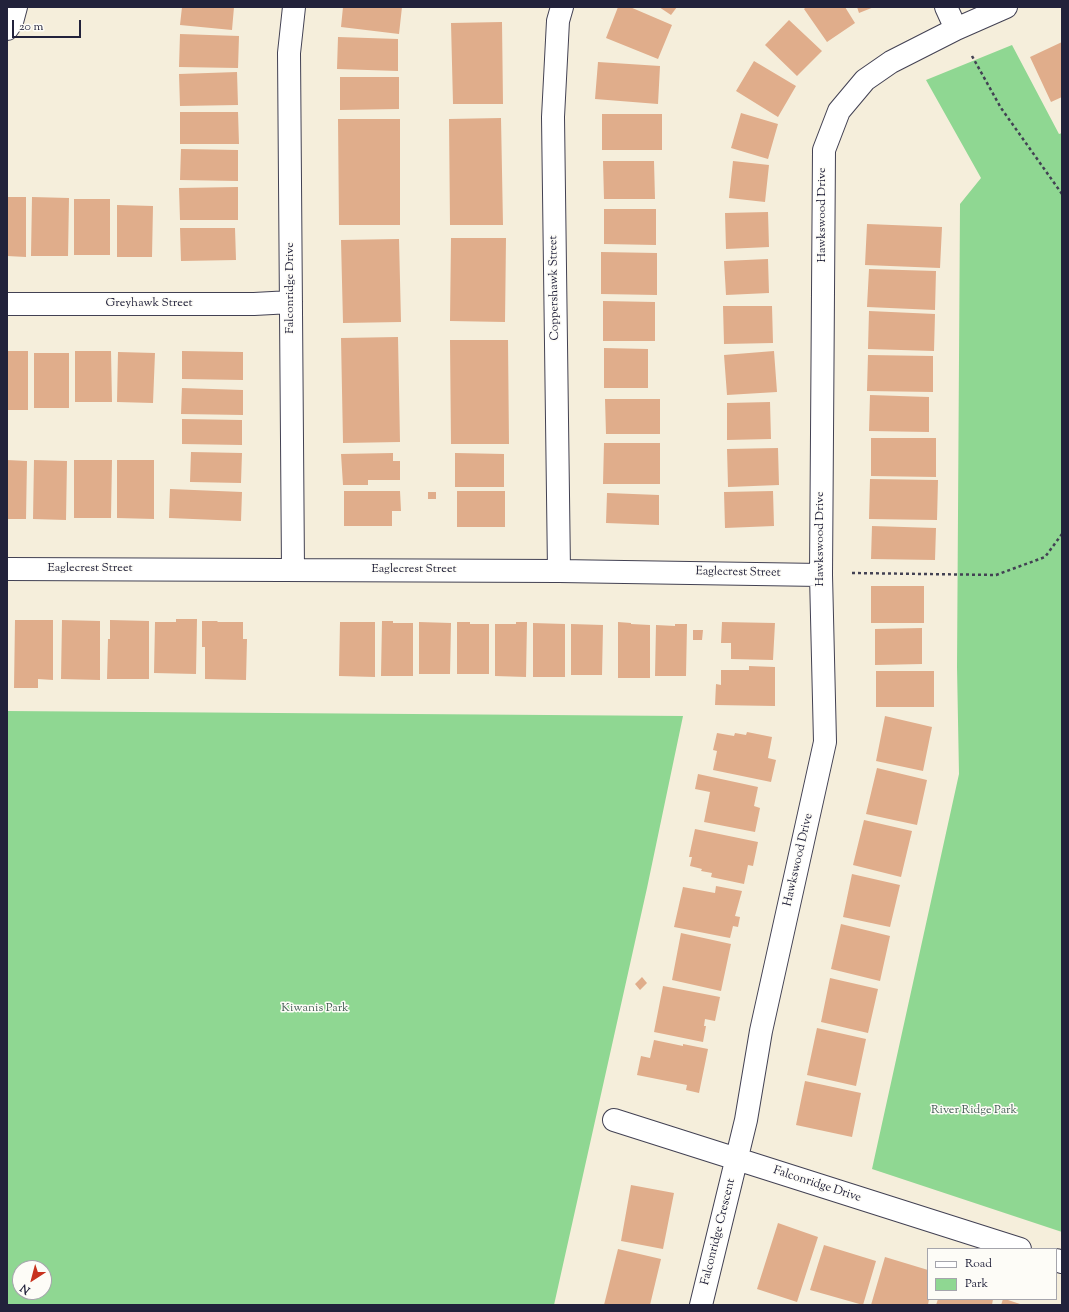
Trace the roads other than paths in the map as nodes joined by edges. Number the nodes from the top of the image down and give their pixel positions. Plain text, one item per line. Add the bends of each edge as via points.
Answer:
1 (16, 7) edge
2 (294, 7) edge
3 (562, 7) edge
4 (946, 7) edge
5 (1006, 7) edge
6 (7, 29) edge
7 (956, 29) junction
8 (291, 302) junction
9 (7, 304) edge
10 (7, 569) edge
11 (293, 570) junction
12 (559, 571) junction
13 (821, 575) junction
14 (614, 1120) dead end
15 (737, 1159) junction
16 (1017, 1248) edge
17 (701, 1305) edge

1 - 6 street
2 - 8 street, Falconridge Drive via 289,53
3 - 12 street, Coppershawk Street via 558,21 553,117
4 - 7 street
5 - 7 street, Hawkswood Drive
7 - 13 street, Hawkswood Drive via 891,62 865,80 839,111 824,150
8 - 9 street, Greyhawk Street
8 - 11 street, Falconridge Drive
10 - 11 street, Eaglecrest Street
11 - 12 street, Eaglecrest Street
12 - 13 street, Eaglecrest Street
13 - 15 street, Hawkswood Drive via 825,742 761,1031
14 - 15 street, Falconridge Drive
15 - 16 street, Falconridge Drive
15 - 17 street, Falconridge Crescent

